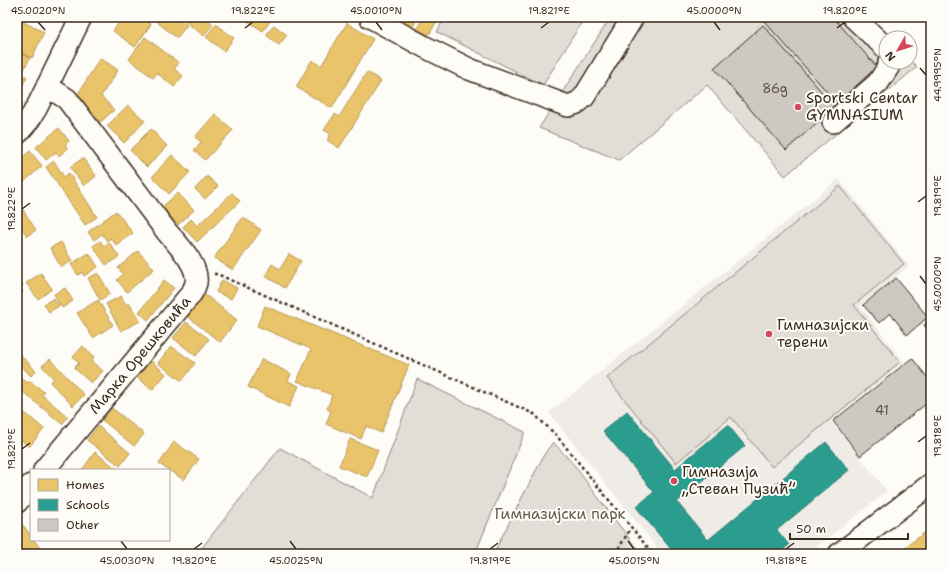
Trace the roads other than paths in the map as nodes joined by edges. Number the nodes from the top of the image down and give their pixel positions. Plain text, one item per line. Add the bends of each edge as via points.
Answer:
1 (81, 17) edge
2 (370, 17) edge
3 (633, 17) edge
4 (853, 17) edge
5 (878, 40) edge
6 (886, 70) edge
7 (47, 86) junction
8 (833, 122) dead end
9 (17, 134) edge
10 (45, 469) edge
11 (931, 484) edge
12 (30, 486) edge
13 (17, 502) edge
14 (838, 554) edge

1 - 7 street
2 - 3 street via 469,69 568,106 584,97
4 - 5 street
6 - 8 street via 878,83
7 - 9 street via 29,120
7 - 10 street, Марка Орешковића via 66,100 181,248 194,266 196,282 190,294
11 - 14 street
12 - 13 street

